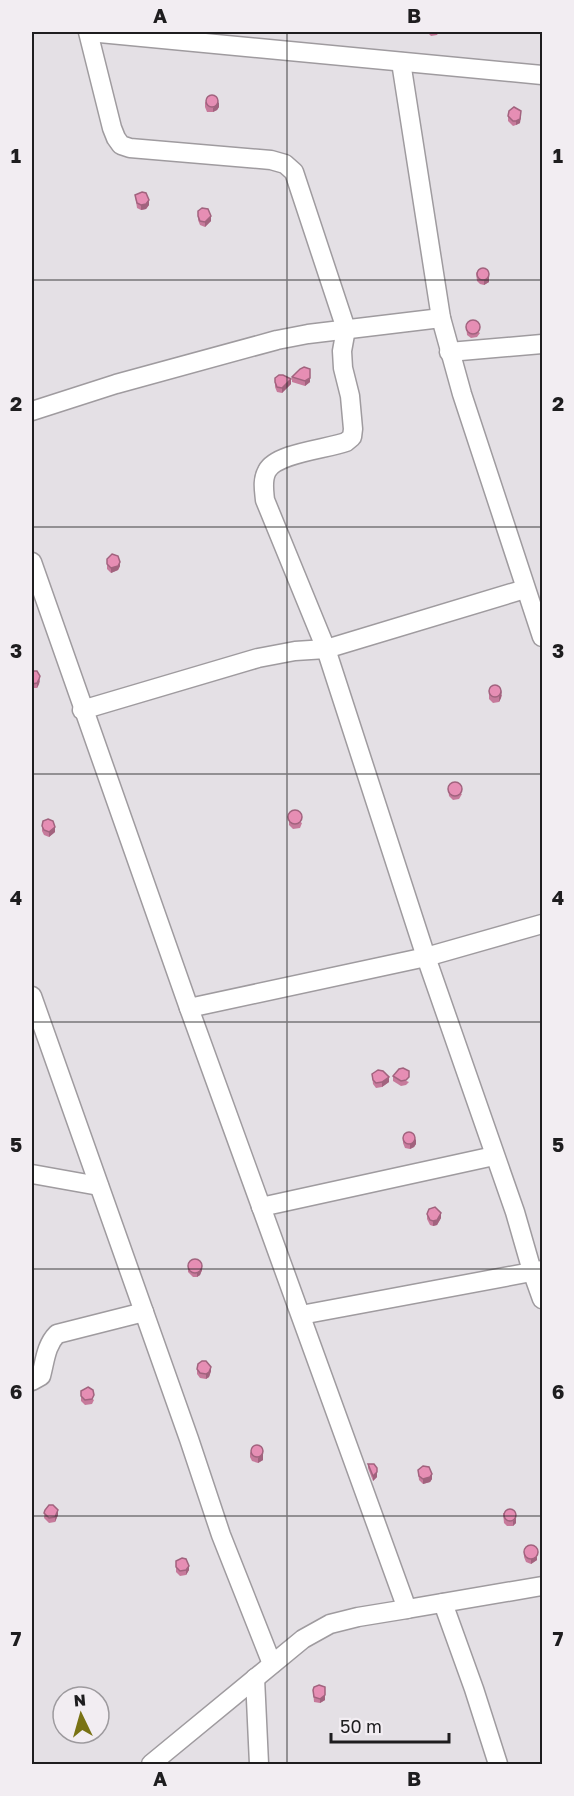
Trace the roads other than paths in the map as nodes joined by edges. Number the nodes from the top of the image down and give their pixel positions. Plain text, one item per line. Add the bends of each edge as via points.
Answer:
1 (88, 32) edge
2 (401, 62) junction
3 (543, 75) edge
4 (441, 318) junction
5 (346, 329) junction
6 (543, 344) edge
7 (449, 352) junction
8 (32, 411) edge
9 (32, 562) edge
10 (525, 589) junction
11 (543, 638) edge
12 (326, 649) junction
13 (82, 710) junction
14 (543, 924) edge
15 (426, 957) junction
16 (32, 996) edge
17 (189, 1008) junction
18 (494, 1156) junction
19 (32, 1174) edge
20 (99, 1186) junction
21 (261, 1207) junction
22 (537, 1271) edge
23 (543, 1299) edge
24 (144, 1312) junction
25 (301, 1315) junction
26 (32, 1381) edge
27 (543, 1586) edge
28 (443, 1603) junction
29 (407, 1609) junction
30 (272, 1664) junction
31 (255, 1678) junction
32 (151, 1764) edge
33 (259, 1764) edge
34 (498, 1764) edge

1 - 2 street
1 - 5 street via 112,128 121,145 271,160 294,172
2 - 3 street
2 - 4 street
4 - 5 street
4 - 7 street
5 - 8 street via 277,340
5 - 12 street via 342,351 352,437 333,447 276,462 268,470 263,487
6 - 7 street
7 - 10 street
9 - 13 street
10 - 11 street
10 - 12 street
12 - 13 street via 258,658
12 - 15 street
13 - 17 street
14 - 15 street
15 - 17 street
15 - 18 street
16 - 20 street
17 - 21 street
18 - 21 street
18 - 22 street
19 - 20 street
20 - 24 street
21 - 25 street
22 - 23 street
22 - 25 street
24 - 26 street via 57,1334 48,1349 41,1376
24 - 30 street via 221,1535
25 - 29 street
27 - 28 street
28 - 29 street
28 - 34 street
29 - 30 street via 330,1624
30 - 31 street
31 - 32 street
31 - 33 street

